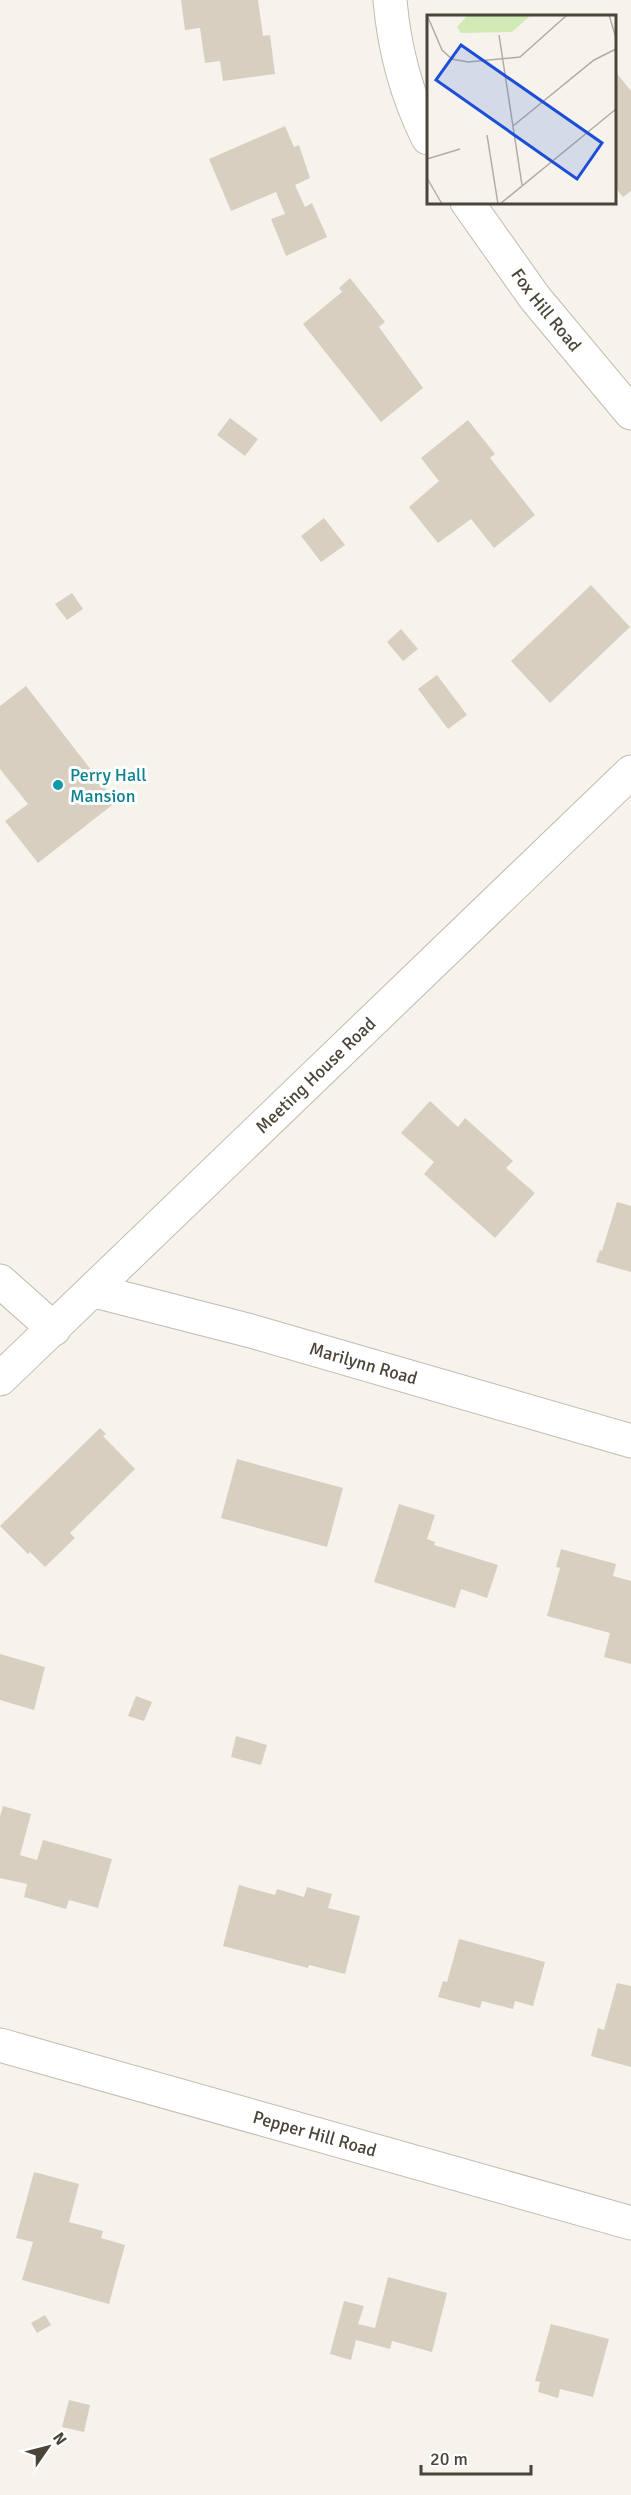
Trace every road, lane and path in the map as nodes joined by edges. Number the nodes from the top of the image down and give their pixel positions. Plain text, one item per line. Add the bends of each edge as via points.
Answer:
1 (390, 0) edge
2 (427, 134) edge
3 (469, 204) edge
4 (631, 413) edge
5 (631, 772) edge
6 (0, 1281) edge
7 (95, 1291) junction
8 (54, 1329) junction
9 (0, 1379) edge
10 (631, 1441) edge
11 (0, 2045) edge
12 (631, 2223) edge

1 - 2 street via 402,67 415,113
3 - 4 street, Fox Hill Road via 535,298
5 - 7 street, Meeting House Road
6 - 8 street
7 - 8 street, Meeting House Road
7 - 10 street, Marilynn Road via 251,1331
8 - 9 street, Meeting House Road
11 - 12 street, Pepper Hill Road

